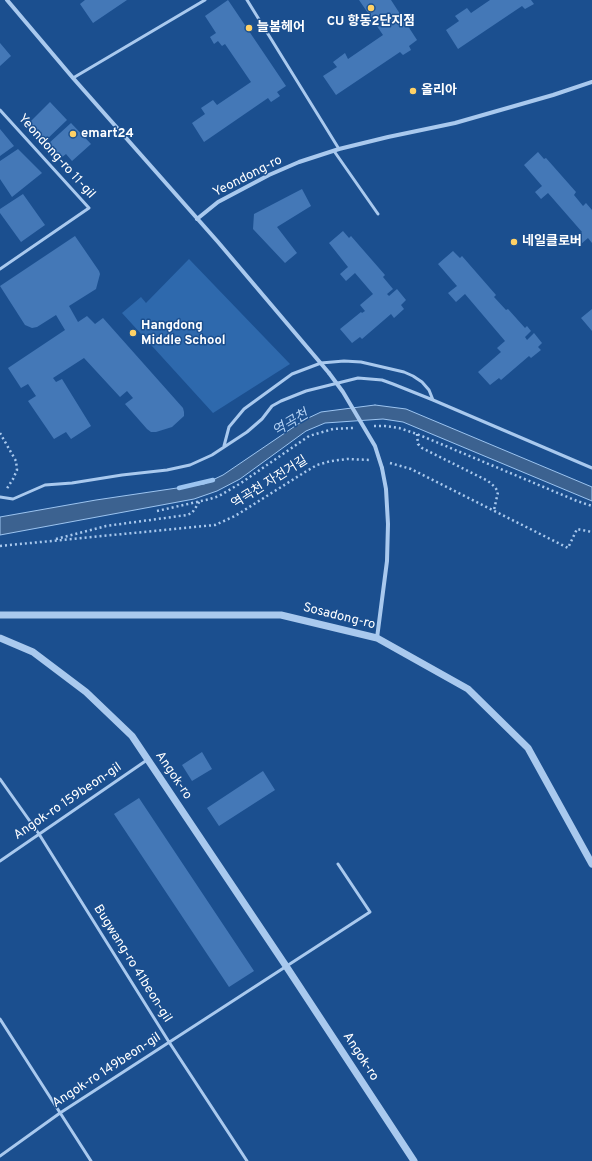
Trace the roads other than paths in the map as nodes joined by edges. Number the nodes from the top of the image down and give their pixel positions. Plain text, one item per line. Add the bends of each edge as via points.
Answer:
1 (7, 0) edge
2 (205, 0) edge
3 (247, 0) edge
4 (73, 78) junction
5 (592, 82) edge
6 (0, 110) edge
7 (339, 149) junction
8 (334, 151) junction
9 (378, 214) dead end
10 (197, 219) junction
11 (0, 269) edge
12 (320, 363) junction
13 (433, 400) junction
14 (224, 447) junction
15 (592, 468) edge
16 (0, 497) edge
17 (0, 615) edge
18 (0, 638) edge
19 (377, 638) junction
20 (148, 760) junction
21 (0, 779) edge
22 (38, 834) junction
23 (0, 861) edge
24 (338, 864) dead end
25 (592, 864) edge
26 (286, 966) junction
27 (0, 1019) edge
28 (169, 1042) junction
29 (60, 1113) junction
30 (0, 1156) edge
31 (91, 1161) edge
32 (247, 1161) edge
33 (414, 1161) edge

1 - 4 street
2 - 4 lane
3 - 7 lane
4 - 10 street
5 - 7 street, Yeondong-ro via 455,123
6 - 11 lane, Yeondong-ro 11-gil via 89,208
7 - 8 street, Yeondong-ro
8 - 9 lane
8 - 10 street, Yeondong-ro via 269,175 218,202
10 - 12 street
12 - 13 lane via 361,362 404,372 422,382
12 - 14 lane via 292,374 244,409 229,426
12 - 19 street, bridge via 343,392 376,446 382,468 388,524 387,561
13 - 14 lane via 382,380 358,378 281,400 272,406 256,425
13 - 15 lane
14 - 16 lane via 201,460 180,467 122,474 72,484 45,485 13,499
17 - 19 street, Sosadong-ro via 281,615
18 - 20 street, Angok-ro via 33,652 86,692 132,736
19 - 25 street, Sosadong-ro via 468,689 528,748
20 - 22 lane, Angok-ro 159beon-gil
20 - 26 street, Angok-ro
21 - 22 lane, Bugwang-ro 41beon-gil
22 - 23 lane, Angok-ro 159beon-gil
22 - 28 lane, Bugwang-ro 41beon-gil
24 - 26 lane via 370,912
26 - 28 lane, Angok-ro 149beon-gil
26 - 33 street, Angok-ro
27 - 29 lane
28 - 29 lane, Angok-ro 149beon-gil
28 - 32 lane, Bugwang-ro 41beon-gil
29 - 30 lane, Angok-ro 149beon-gil
29 - 31 lane

